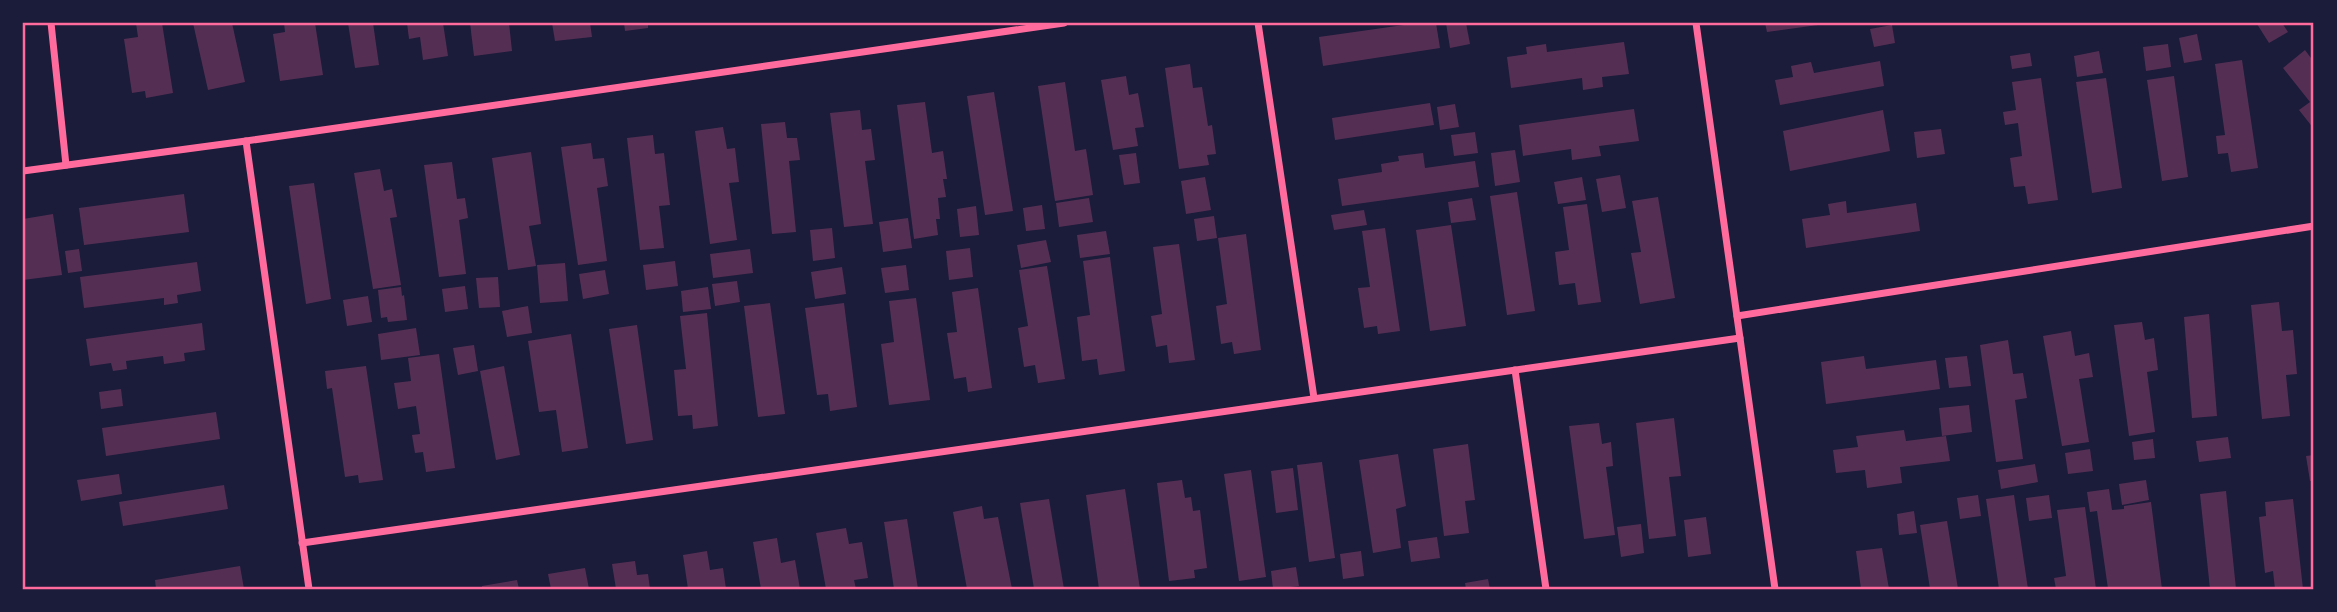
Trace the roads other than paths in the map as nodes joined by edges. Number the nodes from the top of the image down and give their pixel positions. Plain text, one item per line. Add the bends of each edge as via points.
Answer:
1 (51, 23) edge
2 (1064, 23) edge
3 (1258, 23) edge
4 (1696, 23) edge
5 (246, 141) junction
6 (66, 165) junction
7 (23, 171) edge
8 (2314, 226) edge
9 (1737, 316) junction
10 (1740, 338) junction
11 (1515, 370) junction
12 (1314, 398) junction
13 (302, 542) junction
14 (309, 589) edge
15 (1546, 589) edge
16 (1776, 589) edge

1 - 6 street
2 - 5 street
3 - 12 street
4 - 9 street
5 - 6 street
5 - 13 street
6 - 7 street
8 - 9 street
9 - 10 street
10 - 11 street
10 - 16 street
11 - 12 street
11 - 15 street
12 - 13 street
13 - 14 street

